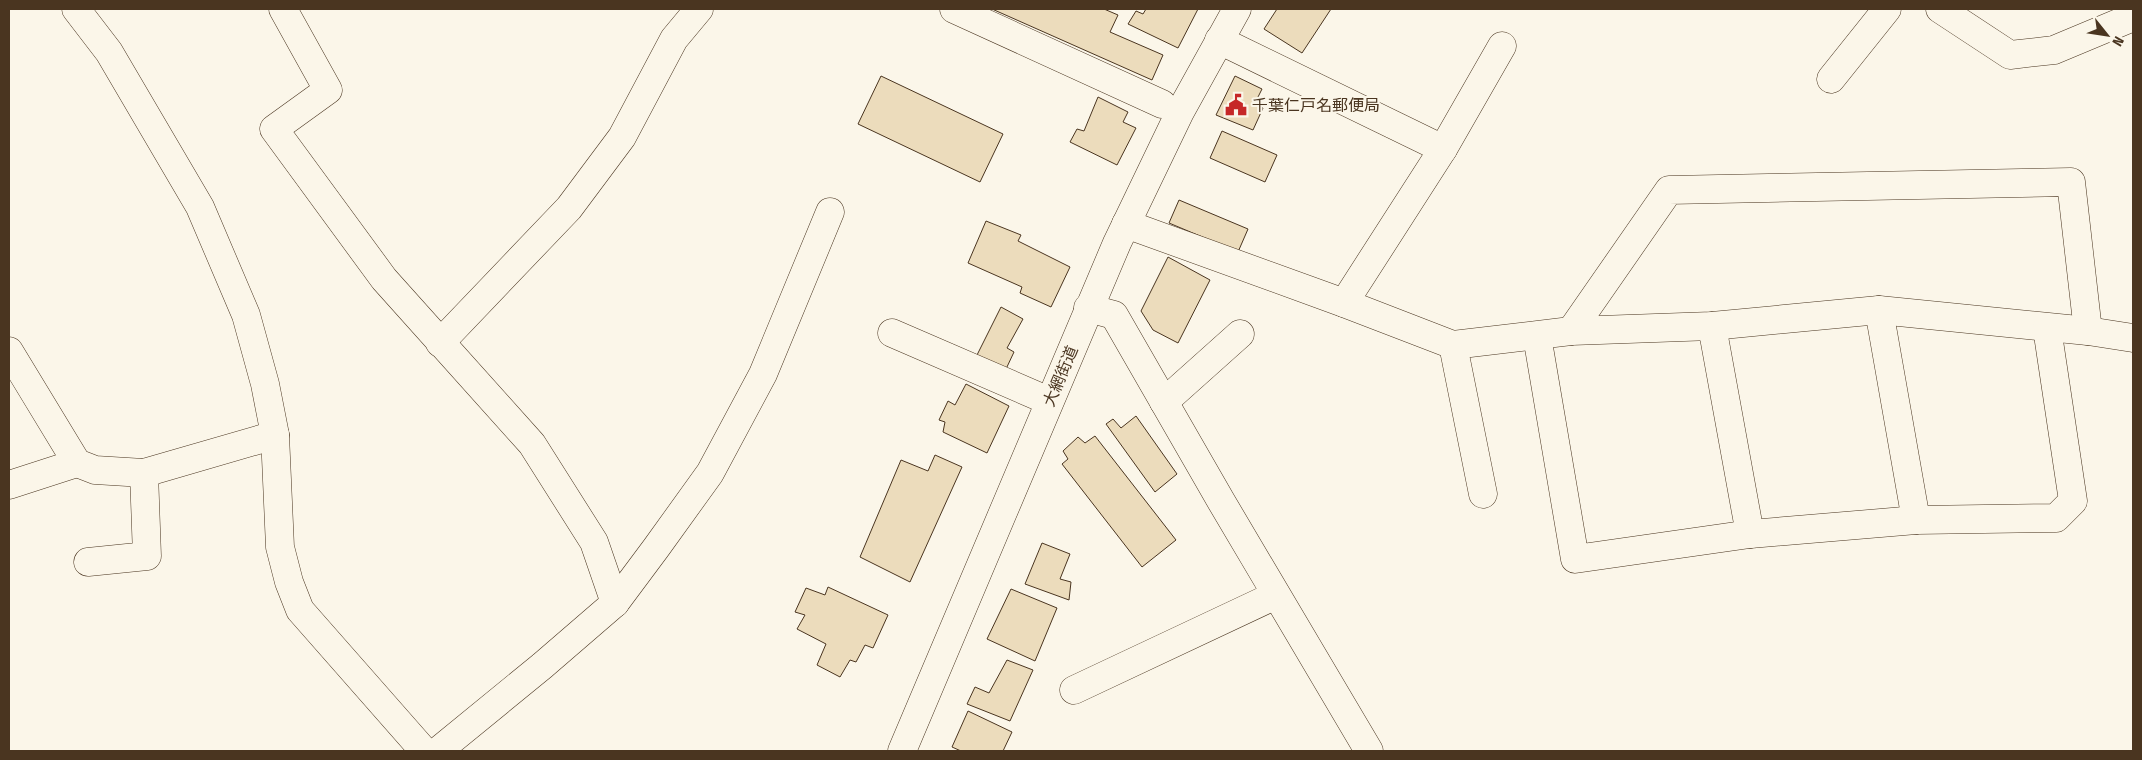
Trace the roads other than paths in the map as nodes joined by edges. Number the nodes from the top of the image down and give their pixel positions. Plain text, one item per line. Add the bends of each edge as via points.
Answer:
1 (76, 9) edge
2 (283, 9) edge
3 (699, 9) edge
4 (954, 9) edge
5 (1237, 9) edge
6 (1887, 9) edge
7 (1940, 9) edge
8 (2133, 17) edge
9 (1219, 40) junction
10 (1502, 46) dead end
11 (1831, 79) dead end
12 (1162, 104) dead end
13 (1443, 149) junction
14 (830, 212) dead end
15 (1126, 224) junction
16 (1344, 303) junction
17 (1088, 308) junction
18 (1879, 310) junction
19 (1712, 326) junction
20 (2047, 328) junction
21 (1570, 331) junction
22 (2088, 332) junction
23 (892, 333) dead end
24 (1240, 334) dead end
25 (1537, 336) junction
26 (2133, 338) edge
27 (440, 343) junction
28 (1453, 345) junction
29 (12, 363) edge
30 (1049, 401) junction
31 (1164, 402) junction
32 (275, 435) junction
33 (78, 463) junction
34 (144, 473) junction
35 (9, 485) edge
36 (1483, 494) dead end
37 (1916, 520) junction
38 (1750, 534) junction
39 (88, 562) dead end
40 (1276, 595) junction
41 (614, 603) junction
42 (1074, 690) dead end
43 (903, 750) edge
44 (424, 751) edge
45 (438, 751) edge
46 (1369, 751) edge

1 - 32 street via 109,52 200,207 246,315 266,384
2 - 27 street via 328,90 274,129 384,279
3 - 27 street via 674,40 622,136 569,208
4 - 12 street
5 - 9 street, 大網街道
6 - 11 street
7 - 8 street via 2010,55 2054,50
9 - 13 street
9 - 15 street, 大網街道
10 - 13 street
13 - 16 street
14 - 41 street via 762,374 710,472
15 - 16 street
15 - 17 street, 大網街道
16 - 28 street
17 - 30 street, 大網街道
17 - 31 street via 1114,315
18 - 19 street
18 - 20 street
18 - 37 street
19 - 21 street
19 - 38 street
20 - 22 street
20 - 37 street via 2073,501 2056,518
21 - 22 street via 1669,190 2071,182
21 - 25 street
22 - 26 street
23 - 30 street
24 - 31 street
25 - 28 street
25 - 38 street via 1575,559
27 - 41 street via 532,444 594,542
28 - 36 street
29 - 33 street
30 - 43 street, 大網街道
31 - 40 street
32 - 34 street
32 - 44 street via 280,547 300,610
33 - 34 street via 95,470
33 - 35 street
34 - 39 street via 147,556
37 - 38 street
40 - 42 street
40 - 46 street
41 - 45 street

